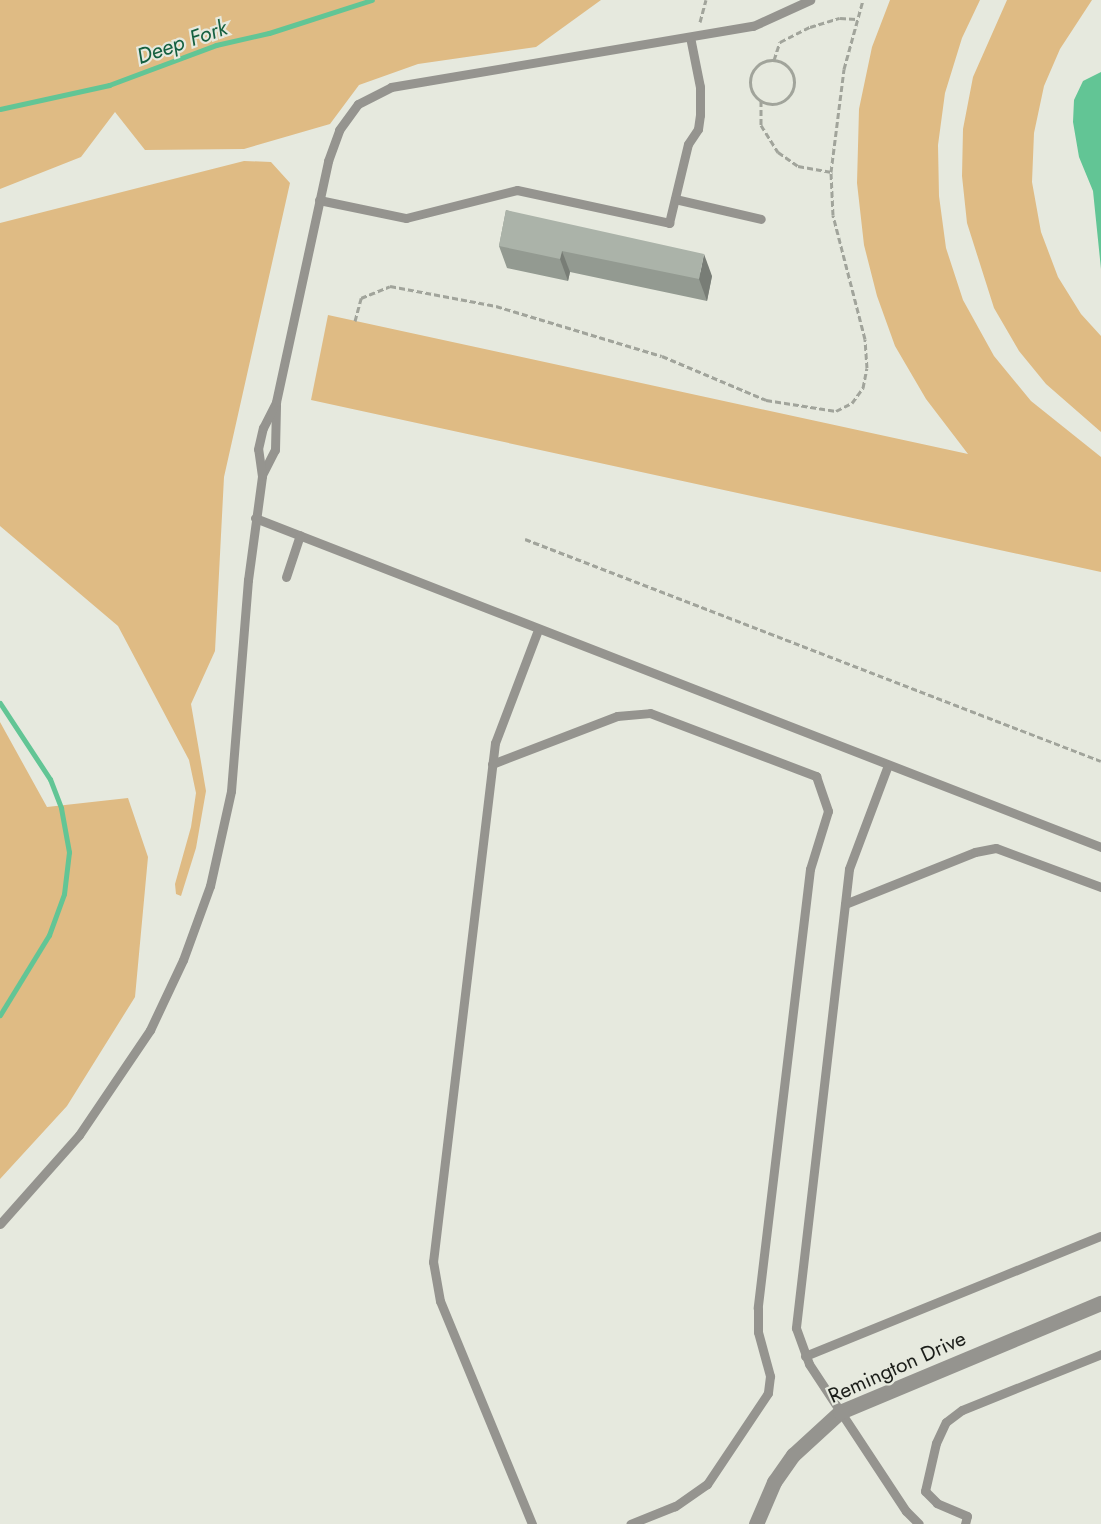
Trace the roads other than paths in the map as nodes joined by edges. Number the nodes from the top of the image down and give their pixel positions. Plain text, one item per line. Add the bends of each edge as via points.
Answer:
1 (810, 0) edge
2 (690, 37) junction
3 (675, 199) junction
4 (320, 200) junction
5 (761, 219) dead end
6 (276, 402) junction
7 (262, 476) junction
8 (255, 518) junction
9 (300, 535) junction
10 (286, 577) dead end
11 (538, 630) junction
12 (492, 764) junction
13 (888, 765) junction
14 (1101, 847) edge
15 (1101, 887) edge
16 (845, 904) junction
17 (0, 1224) edge
18 (1101, 1236) edge
19 (1101, 1303) edge
20 (1101, 1354) edge
21 (805, 1356) junction
22 (840, 1412) junction
23 (532, 1524) edge
24 (630, 1524) edge
25 (756, 1524) edge
26 (919, 1524) edge
27 (965, 1524) edge

1 - 2 lane via 753,26
2 - 3 lane via 700,87 700,115 698,129 688,144
2 - 4 lane via 391,87 358,104 339,130
3 - 4 lane via 669,223 518,190 406,218
3 - 5 lane
4 - 6 lane
6 - 7 lane via 275,450
6 - 7 lane via 258,449
7 - 8 lane
8 - 9 lane
8 - 17 lane via 231,791 210,886 197,925 150,1030 110,1092
9 - 10 lane
9 - 11 lane
11 - 12 lane via 496,736
11 - 13 lane
12 - 23 lane via 433,1262 440,1301
12 - 24 lane via 617,716 650,713 816,777 828,811 810,869 758,1308 758,1332 770,1376 768,1393 707,1484 675,1506
13 - 14 lane
13 - 16 lane via 851,860
15 - 16 lane via 996,848 975,852
16 - 21 lane via 797,1303 796,1328
18 - 21 lane
19 - 22 street, Remington Drive
20 - 27 lane via 962,1410 946,1422 936,1443 925,1491 937,1503 967,1516
21 - 22 lane
22 - 25 street, Remington Drive via 793,1455 774,1482
22 - 26 lane via 906,1511

